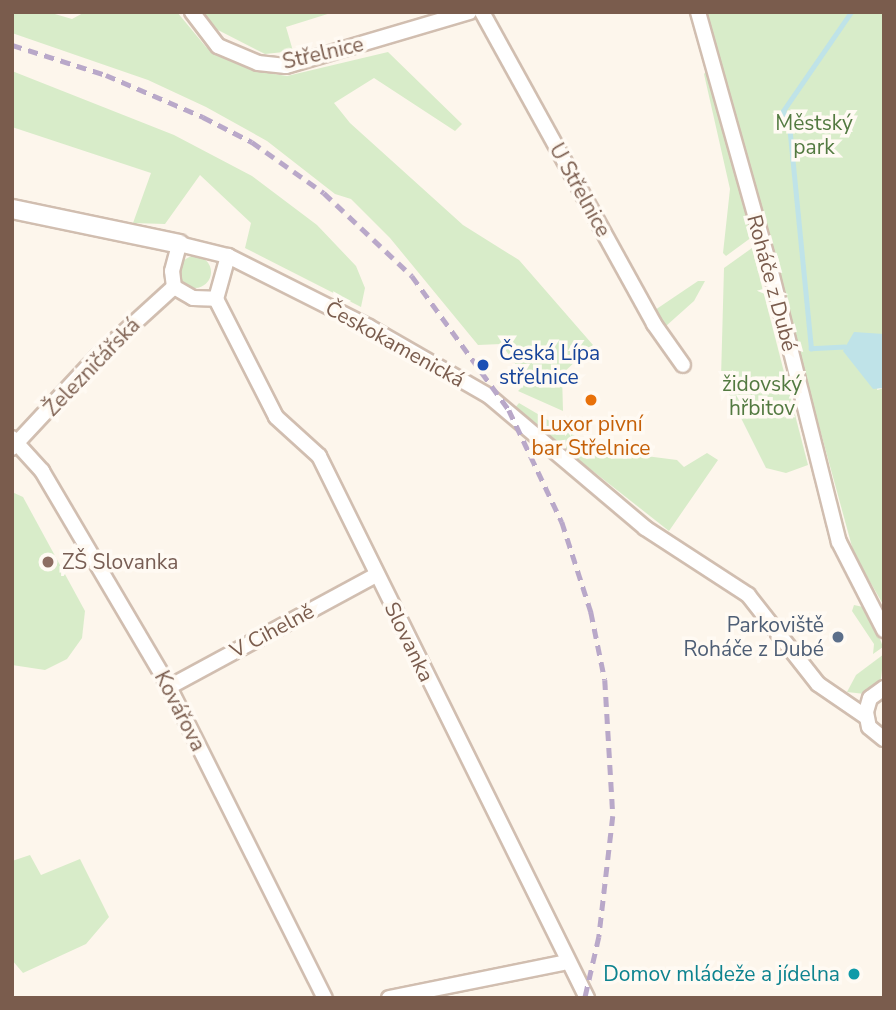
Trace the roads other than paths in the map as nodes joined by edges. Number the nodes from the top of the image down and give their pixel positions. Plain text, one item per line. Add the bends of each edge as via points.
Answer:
1 (192, 12) edge
2 (469, 12) edge
3 (482, 12) edge
4 (698, 12) edge
5 (12, 209) edge
6 (179, 244) junction
7 (228, 256) junction
8 (174, 287) junction
9 (216, 299) junction
10 (683, 365) dead end
11 (14, 444) edge
12 (376, 575) junction
13 (884, 630) edge
14 (169, 687) junction
15 (884, 688) edge
16 (870, 698) junction
17 (840, 702) junction
18 (866, 717) junction
19 (884, 739) edge
20 (567, 962) junction
21 (325, 998) edge
22 (389, 998) edge
23 (587, 998) edge

1 - 2 street, Střelnice via 218,46 258,64 286,66
3 - 10 street, U Střelnice via 654,324
4 - 13 street, Roháče z Dubé via 771,272 839,542
5 - 6 street, Českokamenická
6 - 7 street, Českokamenická
6 - 8 street via 172,271
7 - 9 street
7 - 17 street, Českokamenická via 369,327 509,410 645,528 752,598 817,684
8 - 9 street via 193,298
8 - 11 street, Železničářská via 97,357
9 - 12 street, Slovanka via 276,417 319,456
11 - 14 street, Kovářova via 42,471
12 - 14 street, V Cihelně
12 - 20 street, Slovanka
14 - 21 street, Kovářova
15 - 16 street
16 - 17 street
16 - 18 street
17 - 18 street, Českokamenická
18 - 19 street via 873,732
20 - 22 street
20 - 23 street, Slovanka

